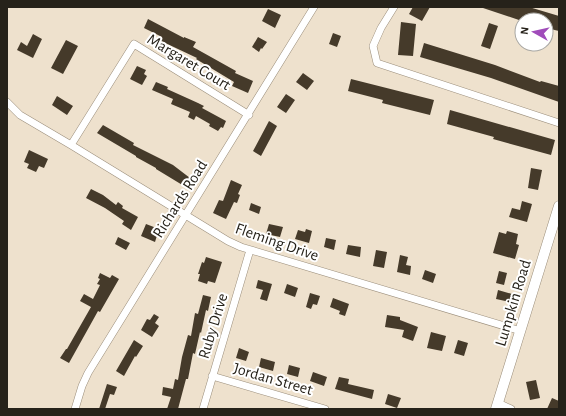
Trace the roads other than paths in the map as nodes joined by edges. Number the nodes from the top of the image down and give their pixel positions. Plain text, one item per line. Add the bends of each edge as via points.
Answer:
1 (314, 7) edge
2 (394, 7) edge
3 (7, 102) edge
4 (249, 114) junction
5 (559, 123) edge
6 (71, 145) junction
7 (559, 206) edge
8 (186, 215) junction
9 (250, 250) junction
10 (521, 331) junction
11 (212, 376) junction
12 (497, 406) edge
13 (75, 409) edge
14 (203, 409) edge
15 (325, 409) edge
16 (511, 409) edge

1 - 4 street, Richards Road
2 - 5 street via 373,46 377,63
3 - 6 street, Fleming Drive via 20,115
4 - 6 street, Margaret Court via 134,44
4 - 8 street, Richards Road
6 - 8 street, Fleming Drive
7 - 10 main road, Lumpkin Road
8 - 9 street, Fleming Drive via 228,241
8 - 13 street, Richards Road via 88,373
9 - 10 street, Fleming Drive
9 - 11 street, Ruby Drive
10 - 12 main road, Lumpkin Road
11 - 14 street, Ruby Drive
11 - 15 street, Jordan Street
12 - 16 street

